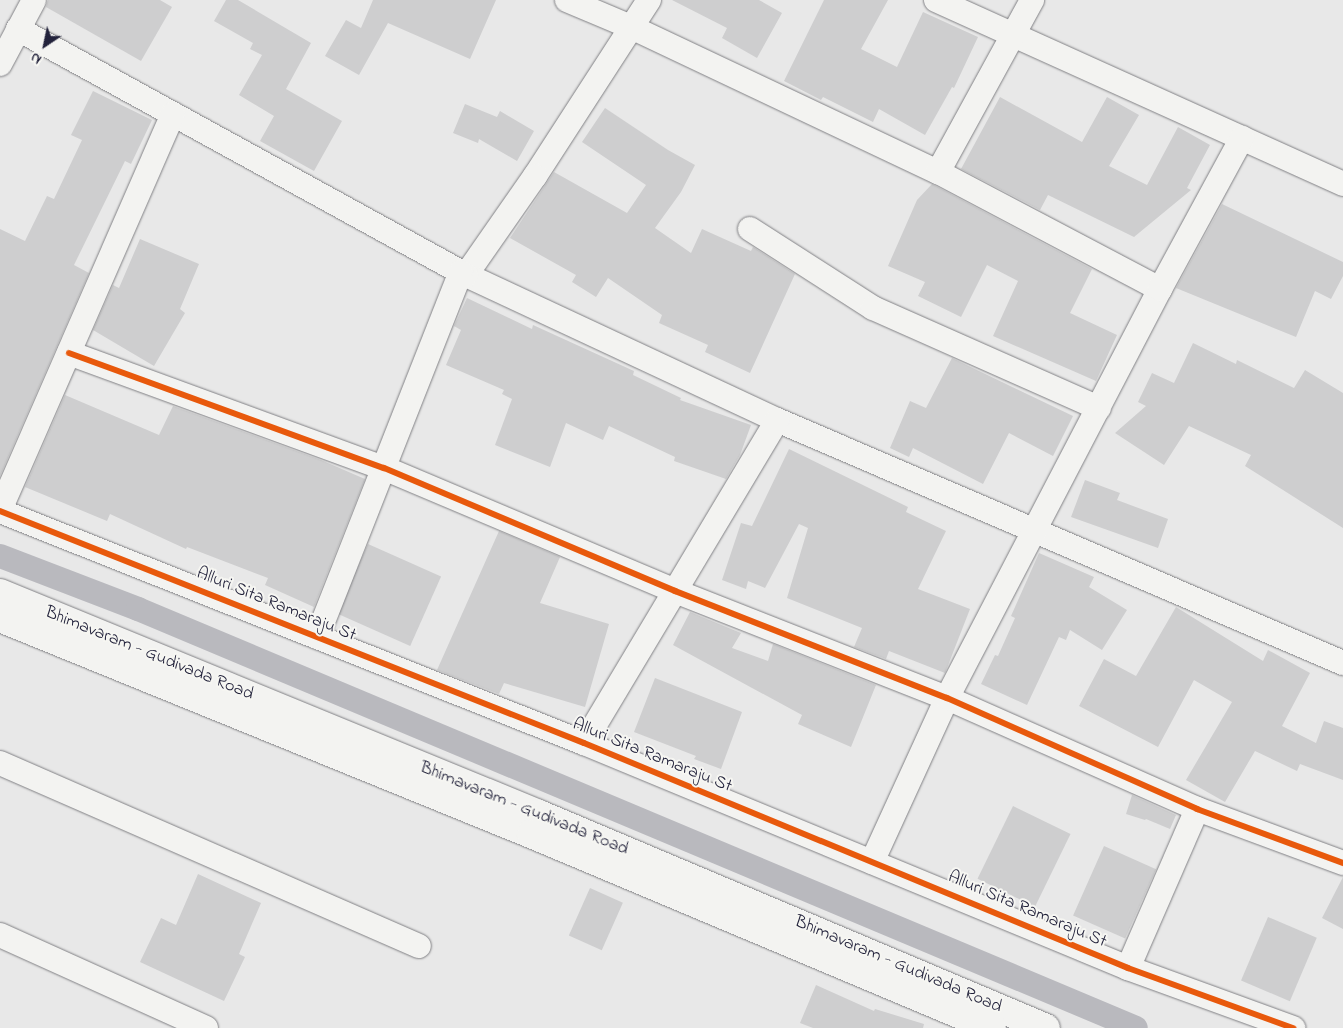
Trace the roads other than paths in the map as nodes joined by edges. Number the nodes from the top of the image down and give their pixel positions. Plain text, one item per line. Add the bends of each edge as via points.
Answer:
1 (34, 0) edge
2 (567, 0) edge
3 (649, 0) edge
4 (936, 0) edge
5 (1032, 0) edge
6 (631, 28) junction
7 (18, 29) junction
8 (1014, 35) junction
9 (0, 64) edge
10 (173, 114) junction
11 (1242, 138) junction
12 (938, 172) junction
13 (1343, 184) edge
14 (750, 228) dead end
15 (464, 274) junction
16 (1160, 289) junction
17 (69, 353) junction
18 (1099, 408) junction
19 (777, 420) junction
20 (384, 468) junction
21 (0, 511) edge
22 (1034, 531) junction
23 (675, 591) junction
24 (0, 592) edge
25 (0, 618) edge
26 (317, 637) junction
27 (1343, 664) edge
28 (947, 698) junction
29 (584, 744) junction
30 (0, 763) edge
31 (423, 779) junction
32 (1196, 809) junction
33 (872, 862) junction
34 (1343, 863) edge
35 (0, 935) edge
36 (419, 946) dead end
37 (1128, 968) junction
38 (996, 1022) edge
39 (192, 1025) edge
40 (1046, 1028) edge
41 (1293, 1028) edge

1 - 7 street
2 - 6 street
3 - 6 street
4 - 8 street
5 - 8 street
6 - 12 street
6 - 15 street via 535,176
7 - 9 street
7 - 10 street
8 - 11 street
8 - 12 street
10 - 15 street
10 - 17 street
11 - 13 street
11 - 16 street
12 - 16 street
14 - 18 street via 874,308
15 - 19 street
15 - 20 street
16 - 18 street
17 - 20 street
17 - 21 street
18 - 22 street
19 - 22 street
19 - 23 street
20 - 23 street
20 - 26 street
21 - 26 street, Alluri Sita Ramaraju St
22 - 27 street
22 - 28 street
23 - 28 street
23 - 29 street
24 - 31 main road, Bhimavaram - Gudivada Road
25 - 31 main road, Bhimavaram - Gudivada Road
26 - 29 street, Alluri Sita Ramaraju St
28 - 32 street
28 - 33 street
29 - 33 street, Alluri Sita Ramaraju St
30 - 36 street
31 - 38 main road, Bhimavaram - Gudivada Road
32 - 34 street
32 - 37 street
33 - 37 street, Alluri Sita Ramaraju St
35 - 39 street
37 - 41 street, Alluri Sita Ramaraju St
38 - 40 main road, Bhimavaram - Gudivada Road

